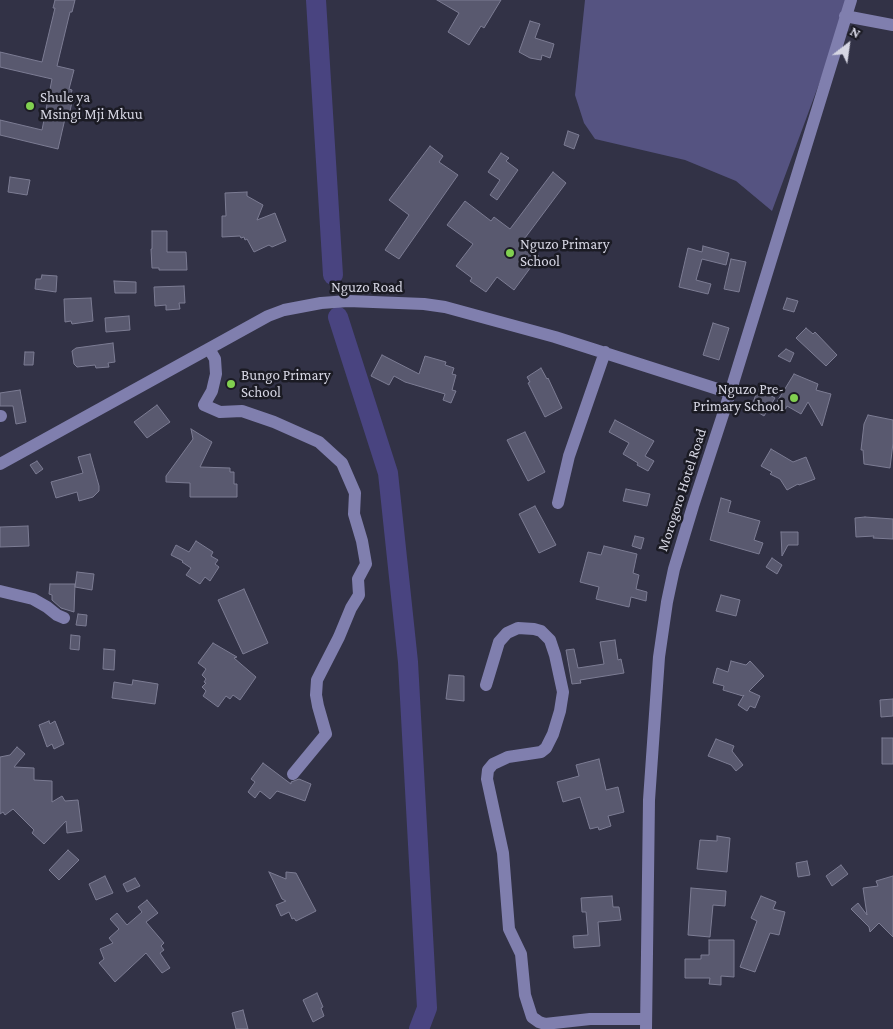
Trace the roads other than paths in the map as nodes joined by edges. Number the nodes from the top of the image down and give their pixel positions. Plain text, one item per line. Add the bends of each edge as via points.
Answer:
1 (852, 0) edge
2 (846, 16) junction
3 (893, 25) edge
4 (210, 348) junction
5 (605, 352) junction
6 (730, 393) junction
7 (0, 464) edge
8 (558, 503) dead end
9 (0, 591) edge
10 (64, 618) dead end
11 (486, 685) dead end
12 (293, 774) dead end
13 (646, 1024) edge

1 - 2 street, Morogoro Hotel Road
2 - 3 street
2 - 6 street, Morogoro Hotel Road
4 - 5 street, Nguzo Road via 284,310 348,301 445,307
4 - 7 street, Nguzo Road
4 - 12 street via 216,374 204,405 220,412 236,410 250,414 319,442 342,463 355,493 354,514 366,564 358,579 359,595 317,680 317,700 326,734
5 - 6 street, Nguzo Road
5 - 8 street via 569,456
6 - 13 street, Morogoro Hotel Road via 674,569 657,676 649,800
9 - 10 street via 33,599
11 - 13 street via 499,642 507,633 518,628 534,629 542,631 550,640 563,692 553,734 546,748 540,752 493,764 487,779 503,853 509,929 521,954 525,995 532,1017 546,1024 590,1020

